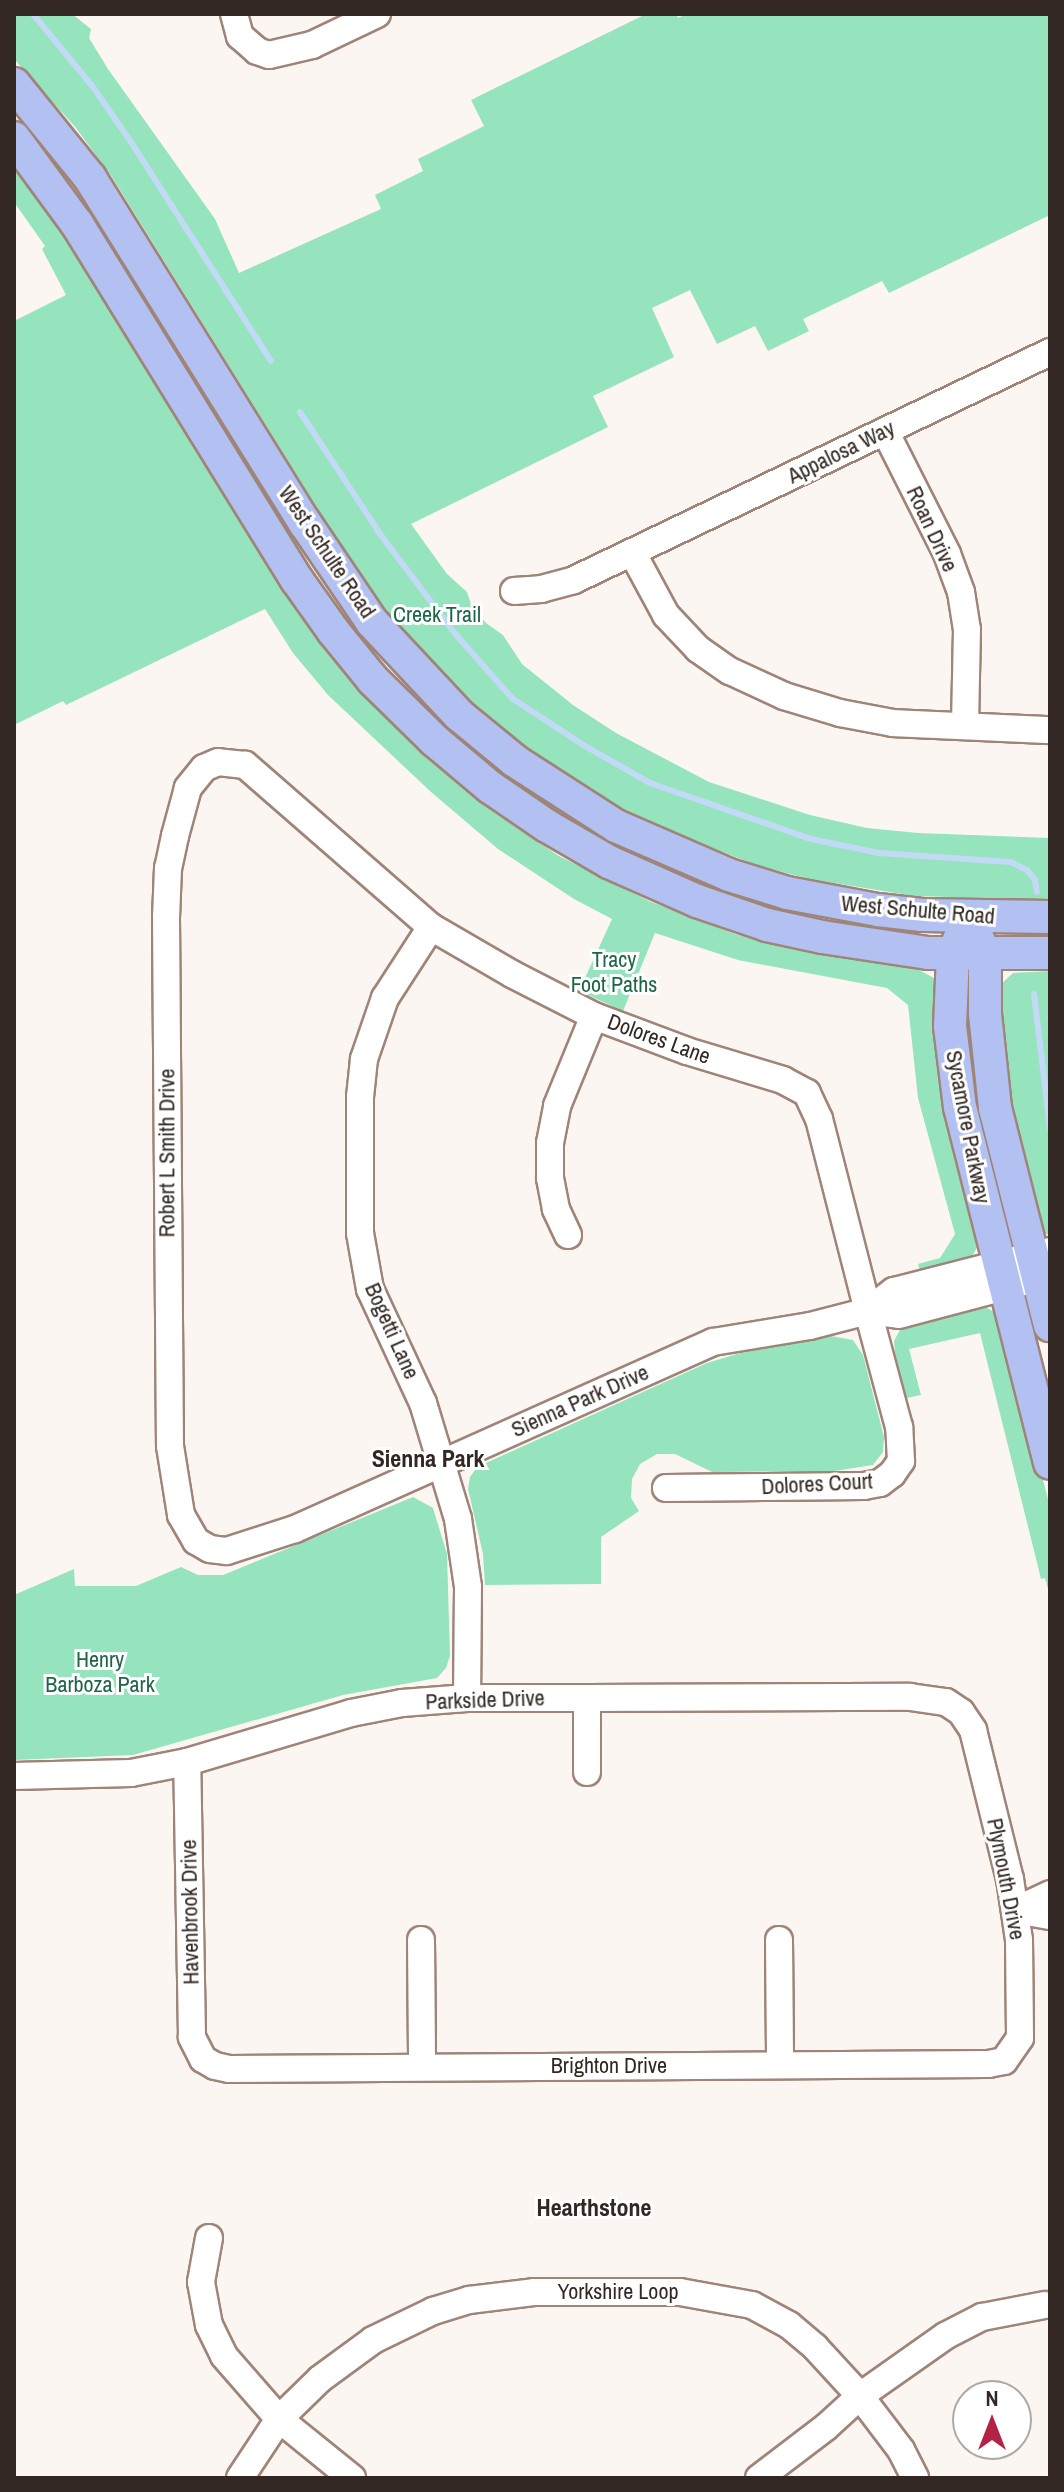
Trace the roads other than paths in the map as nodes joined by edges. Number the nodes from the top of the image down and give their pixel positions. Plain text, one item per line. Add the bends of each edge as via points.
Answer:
1 (234, 14) edge
2 (377, 14) edge
3 (14, 84) edge
4 (14, 138) edge
5 (1050, 352) edge
6 (885, 431) junction
7 (632, 552) junction
8 (514, 591) dead end
9 (965, 726) junction
10 (1050, 730) edge
11 (218, 762) joint
12 (969, 917) junction
13 (1050, 917) edge
14 (431, 927) junction
15 (1050, 953) edge
16 (985, 954) junction
17 (953, 955) junction
18 (594, 1016) junction
19 (568, 1235) dead end
20 (1042, 1265) edge
21 (1001, 1276) junction
22 (868, 1311) junction
23 (1050, 1325) edge
24 (442, 1463) junction
25 (1050, 1463) edge
26 (666, 1488) dead end
27 (210, 1549) joint
28 (467, 1698) junction
29 (587, 1698) junction
30 (961, 1712) joint
31 (187, 1762) junction
32 (587, 1772) dead end
33 (14, 1776) edge
34 (1050, 1894) edge
35 (1016, 1910) junction
36 (1050, 1916) edge
37 (421, 1940) dead end
38 (779, 1940) dead end
39 (1014, 2051) joint
40 (203, 2059) joint
41 (780, 2065) junction
42 (422, 2067) junction
43 (209, 2238) dead end
44 (1045, 2305) dead end
45 (860, 2396) junction
46 (279, 2419) junction
47 (240, 2478) edge
48 (352, 2478) edge
49 (759, 2478) edge
50 (915, 2478) edge

1 - 2 street via 240,36 257,51 283,55
3 - 12 main road, West Schulte Road via 90,178 335,569 388,641 459,715 561,793 673,853 729,875 829,902
4 - 17 main road, West Schulte Road via 77,224 297,580 373,680 434,740 547,826 670,890 767,925
5 - 6 street, Appalosa Way
6 - 7 street, Appalosa Way
6 - 9 street, Roan Drive via 961,592 967,629
7 - 8 street, Appalosa Way via 574,580
7 - 9 street via 666,615 698,649 730,671 784,696 840,713 893,723
9 - 10 street
11 - 14 street, Dolores Lane via 256,772
11 - 27 street, Robert L Smith Drive via 204,768 188,788 168,868 166,917 170,1446 181,1515 196,1541
12 - 13 main road, West Schulte Road
12 - 16 main road, Sycamore Parkway
12 - 17 main road, Sycamore Parkway
14 - 18 street, Dolores Lane
14 - 24 street, Bogetti Lane via 385,998 364,1059 360,1218 370,1289 413,1377
15 - 16 main road, West Schulte Road
16 - 17 main road, West Schulte Road
16 - 20 main road, Sycamore Parkway via 995,1108
17 - 21 main road, Sycamore Parkway via 950,1026 960,1107
18 - 19 street via 557,1106 550,1143 556,1209
18 - 22 street, Dolores Lane via 783,1080 807,1093 819,1119
20 - 21 street, Sienna Park Drive
20 - 23 main road, Sycamore Parkway
21 - 22 street, Sienna Park Drive via 894,1291
21 - 25 main road, Sycamore Parkway
22 - 24 street, Sienna Park Drive via 713,1342
22 - 26 street, Dolores Court via 902,1445 901,1461 892,1474 864,1486
24 - 27 street, Sienna Park Drive via 245,1547
24 - 28 street, Bogetti Lane via 465,1550
28 - 29 street, Parkside Drive
28 - 31 street, Parkside Drive via 351,1713
29 - 30 street, Parkside Drive via 929,1698
29 - 32 street
30 - 35 street, Plymouth Drive via 973,1730
31 - 33 street, Parkside Drive via 131,1773
31 - 40 street, Havenbrook Drive via 192,2037
34 - 35 street
35 - 36 street
35 - 39 street, Plymouth Drive via 1022,2019
37 - 42 street
38 - 41 street
39 - 41 street, Brighton Drive via 1004,2061 988,2064
40 - 42 street, Brighton Drive via 229,2069
41 - 42 street, Brighton Drive
43 - 46 street via 201,2282 209,2325 224,2356
44 - 45 street via 982,2317 945,2336
45 - 46 street, Yorkshire Loop via 789,2325 752,2305 680,2292 534,2292 457,2303 373,2340 320,2379
45 - 49 street
45 - 50 street, Yorkshire Loop
46 - 47 street, Yorkshire Loop
46 - 48 street

